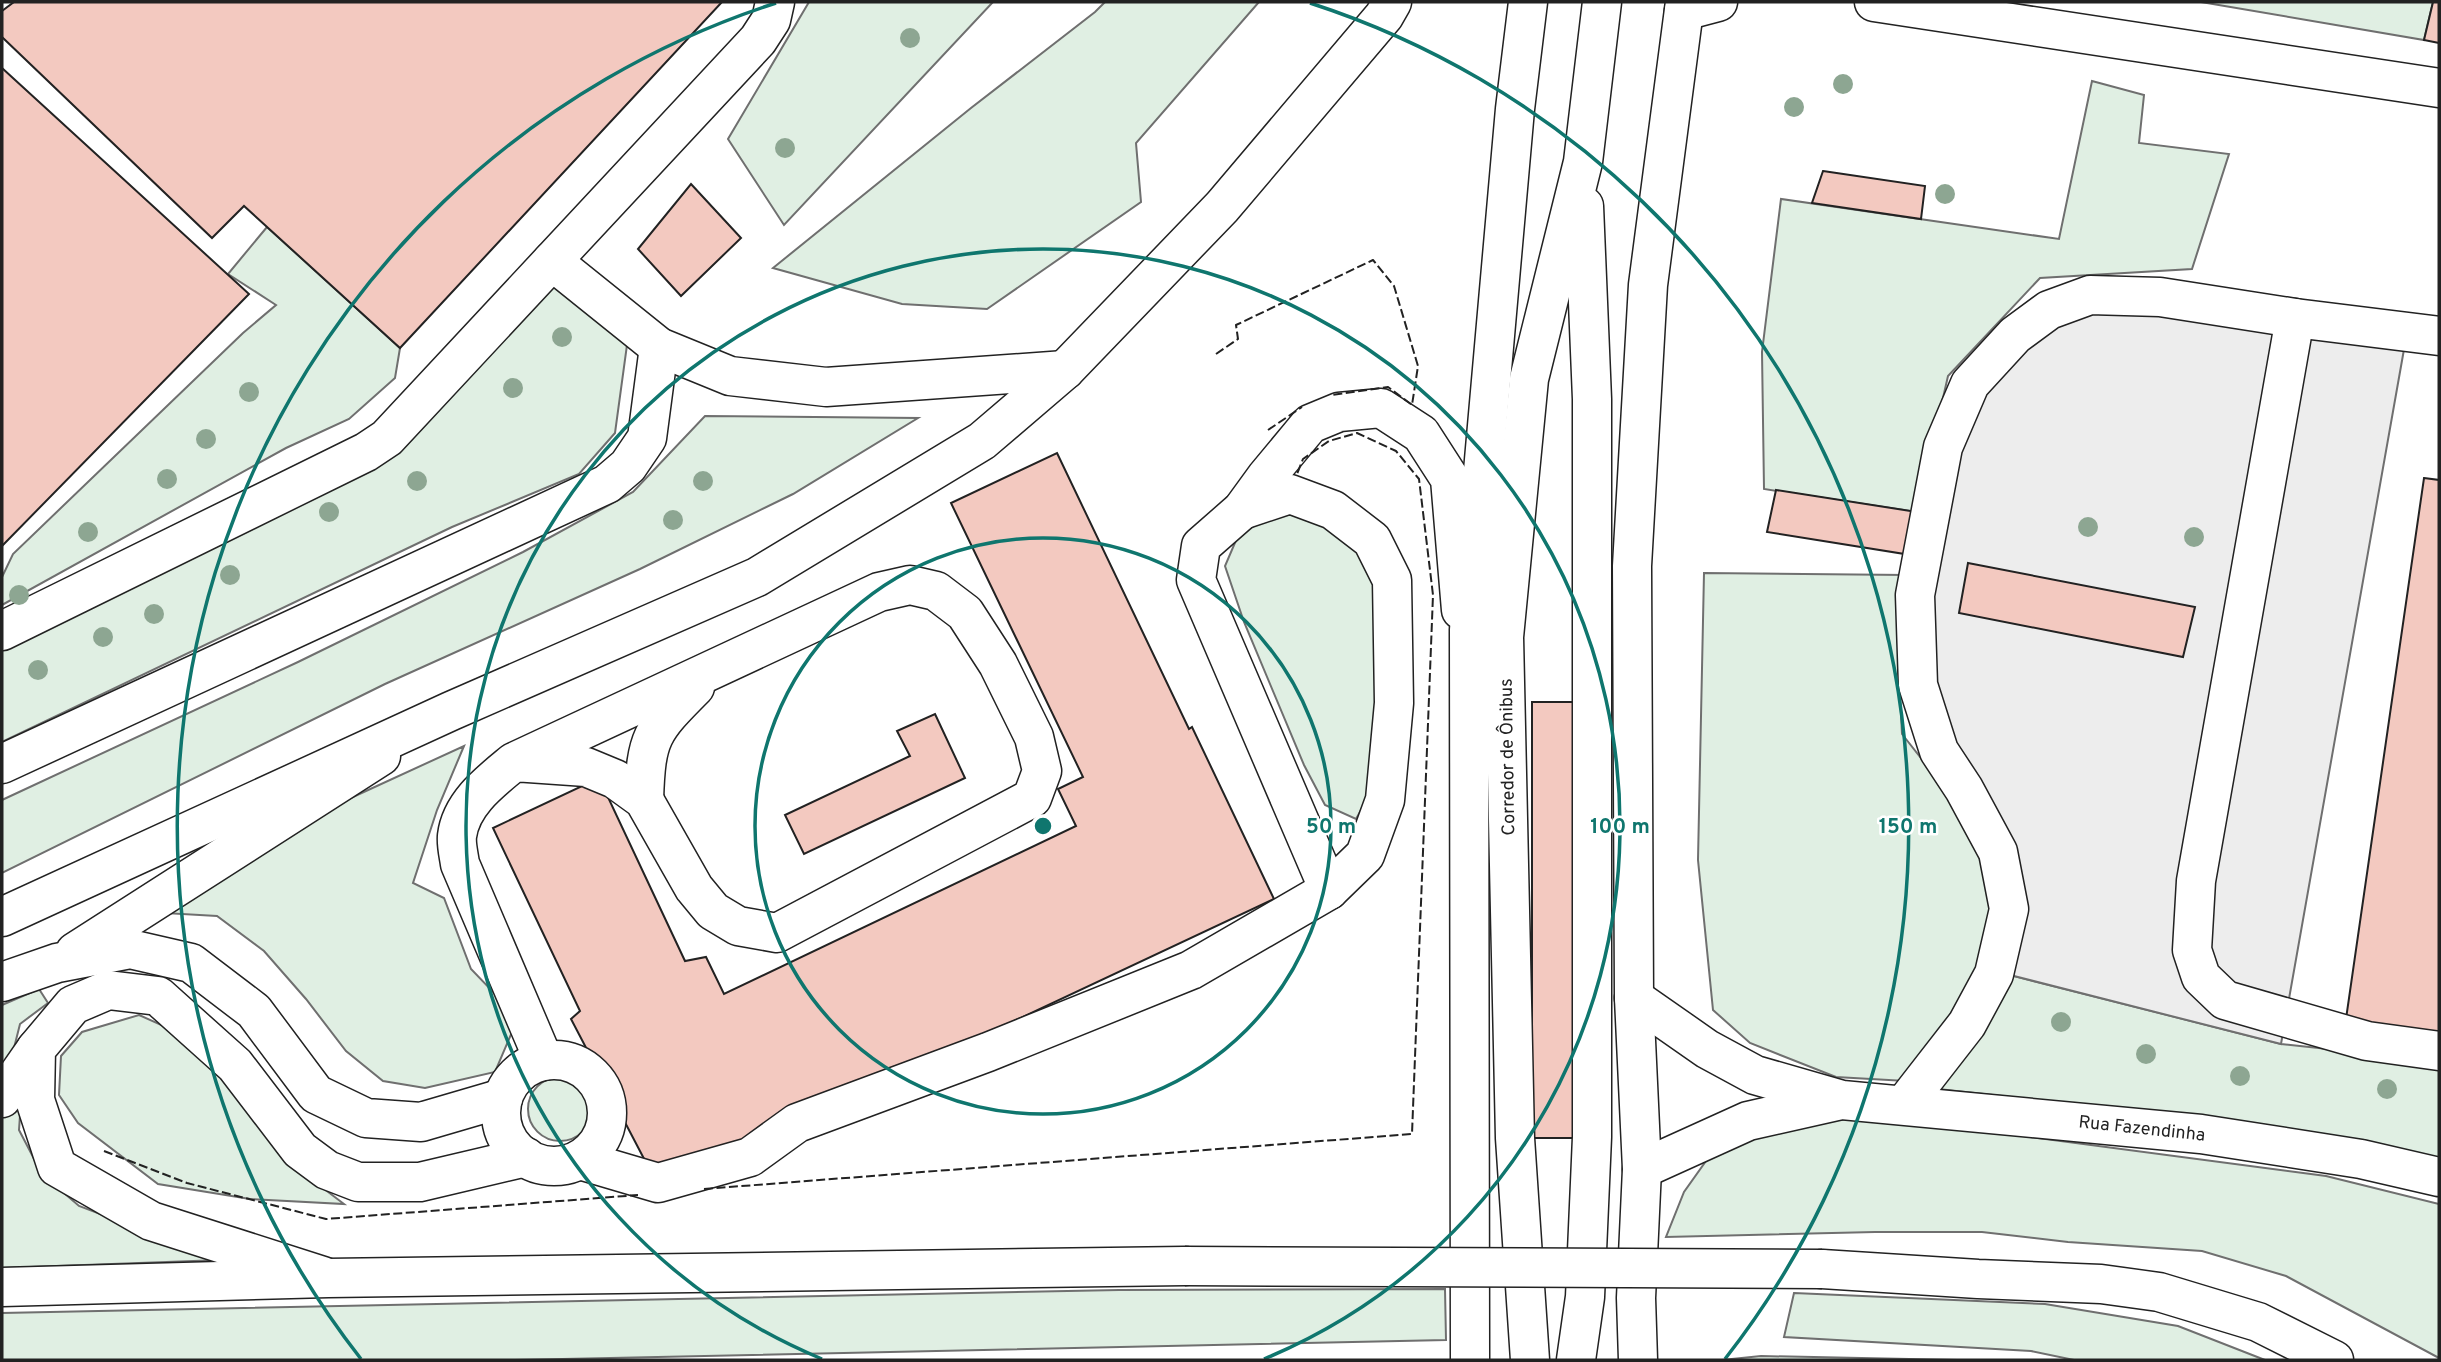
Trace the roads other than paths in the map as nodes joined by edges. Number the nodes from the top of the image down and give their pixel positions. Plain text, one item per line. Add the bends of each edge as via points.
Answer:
1 (775, 2) edge
2 (1392, 2) edge
3 (1528, 2) edge
4 (1602, 2) edge
5 (1874, 2) edge
6 (1695, 5) edge
7 (2439, 88) edge
8 (1583, 162) junction
9 (552, 261) junction
10 (2295, 318) junction
11 (2439, 336) edge
12 (659, 347) junction
13 (1065, 370) junction
14 (1242, 510) junction
15 (2, 631) edge
16 (714, 669) junction
17 (1469, 684) junction
18 (451, 711) junction
19 (514, 762) junction
20 (2, 764) edge
21 (644, 800) junction
22 (1329, 890) junction
23 (2, 917) edge
24 (57, 963) junction
25 (2, 982) edge
26 (1633, 998) junction
27 (36, 1049) junction
28 (2439, 1051) edge
29 (544, 1061) junction
30 (2, 1098) edge
31 (503, 1098) junction
32 (1842, 1100) junction
33 (1904, 1105) junction
34 (526, 1157) junction
35 (580, 1160) junction
36 (1642, 1169) junction
37 (2439, 1177) edge
38 (328, 1278) junction
39 (2, 1287) edge
40 (1470, 1360) edge
41 (1530, 1360) edge
42 (1576, 1360) edge
43 (1638, 1360) edge
44 (2334, 1360) edge

1 - 9 main road via 771,20 758,40
2 - 13 main road via 1222,207
3 - 17 main road via 1469,629
4 - 8 main road, Corredor de Ônibus
5 - 7 main road
6 - 26 main road via 1648,285 1632,566
8 - 41 main road, Corredor de Ônibus via 1529,379 1504,636 1515,1138
8 - 42 main road, Corredor de Ônibus via 1592,413 1592,1137 1585,1297
9 - 12 main road
9 - 15 main road via 387,438
10 - 11 main road
10 - 28 main road via 2196,881 2192,950 2201,977 2225,1000 2367,1041
10 - 33 main road via 2160,297 2090,295 2049,310 2015,335 1970,384 1943,447 1915,595 1918,685 1939,751 1998,852 2008,909 1994,974 1967,1024
12 - 13 main road via 730,376 826,387
12 - 20 main road via 647,438 628,466 607,484
13 - 18 main road via 982,441 757,577
14 - 17 main road via 1310,424 1339,412 1381,408 1421,434 1450,480
14 - 22 main road via 1201,546 1196,580
14 - 22 main road via 1290,494 1333,510 1372,540 1392,580 1394,703 1385,800 1365,855
16 - 19 main road
16 - 21 main road via 662,720 650,741
16 - 21 main road via 879,592 910,585 936,591 965,612 998,664 1034,737 1042,771 1032,798 777,933 738,926 713,911 694,888
17 - 40 main road
18 - 23 main road
18 - 24 main road
19 - 21 main road via 586,766
19 - 29 main road via 480,790 457,836 460,864
22 - 35 main road via 1191,970 797,1123 750,1157 658,1183
24 - 25 main road
24 - 31 main road via 130,949 191,963 254,1012 316,1094 366,1118 421,1122
26 - 32 main road, Rua Fazendinha via 1707,1049 1755,1075
26 - 36 main road
27 - 30 main road
27 - 34 main road via 73,1005 108,990 158,996 234,1065 300,1150 327,1170 358,1182 420,1182
27 - 38 main road via 35,1100 57,1167 151,1222
29 - 31 main road via 522,1070
29 - 35 main road via 572,1062 587,1070 606,1099 604,1134
31 - 34 main road via 505,1133
32 - 33 main road, Rua Fazendinha
32 - 36 main road, Rua Fazendinha via 1748,1121
33 - 37 main road, Rua Fazendinha via 2201,1133 2361,1159
34 - 35 main road via 545,1165 563,1166
36 - 43 main road
38 - 39 main road
38 - 44 main road, bridge via 1185,1266 1822,1269 2101,1284 2159,1292 2258,1322

